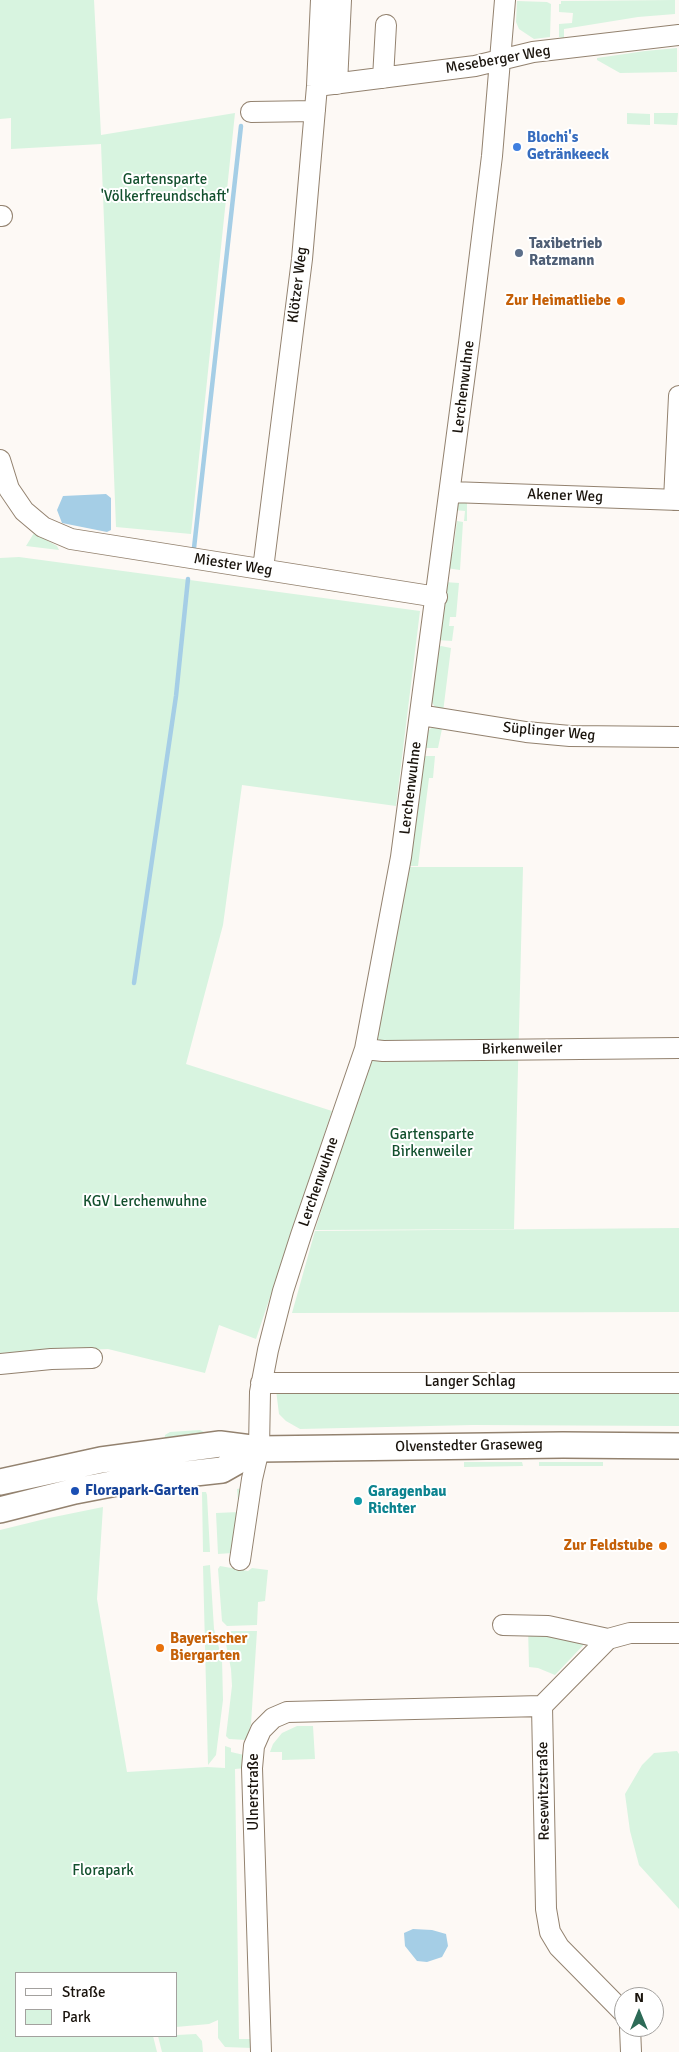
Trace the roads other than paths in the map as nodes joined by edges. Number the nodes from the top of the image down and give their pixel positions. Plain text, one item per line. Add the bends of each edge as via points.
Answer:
1 (320, 0) edge
2 (341, 0) edge
3 (505, 0) edge
4 (386, 25) dead end
5 (679, 35) edge
6 (501, 60) junction
7 (383, 78) junction
8 (327, 85) junction
9 (315, 111) junction
10 (251, 112) dead end
11 (679, 396) edge
12 (0, 460) edge
13 (451, 492) junction
14 (676, 500) edge
15 (263, 569) junction
16 (437, 597) junction
17 (420, 715) junction
18 (679, 737) edge
19 (679, 1048) edge
20 (365, 1049) junction
21 (92, 1358) dead end
22 (0, 1364) edge
23 (261, 1383) junction
24 (679, 1383) edge
25 (679, 1446) edge
26 (259, 1449) junction
27 (0, 1482) edge
28 (0, 1510) edge
29 (240, 1560) dead end
30 (503, 1625) dead end
31 (679, 1633) edge
32 (608, 1640) junction
33 (542, 1706) junction
34 (614, 2003) edge
35 (630, 2037) edge
36 (261, 2052) edge
37 (631, 2052) edge

1 - 8 street, Klötzer Weg
2 - 8 street
3 - 6 street, Lerchenwuhne
4 - 7 street
5 - 6 street, Meseberger Weg via 533,52
6 - 7 street, Meseberger Weg
6 - 13 street, Lerchenwuhne
7 - 8 street, Meseberger Weg
8 - 9 street, Klötzer Weg
9 - 10 street
9 - 15 street, Klötzer Weg via 302,259
11 - 14 street
12 - 15 street, Miester Weg via 12,495 34,521 55,534 82,542
13 - 14 street, Akener Weg
13 - 16 street, Lerchenwuhne
15 - 16 street, Miester Weg
16 - 17 street, Lerchenwuhne
17 - 18 street, Süplinger Weg via 570,736
17 - 20 street, Lerchenwuhne via 401,857
19 - 20 street, Birkenweiler
20 - 23 street, Lerchenwuhne via 283,1291
21 - 22 street
23 - 24 street, Langer Schlag
23 - 26 street, Lerchenwuhne
25 - 26 main road, Olvenstedter Graseweg
26 - 27 main road, Olvenstedter Graseweg via 220,1444 187,1447 101,1460
26 - 28 main road, Olvenstedter Graseweg via 222,1470 132,1480
26 - 29 street, Lerchenwuhne
30 - 32 street via 548,1626
31 - 32 street via 630,1633
32 - 33 street
33 - 34 street, Resewitzstraße via 548,1925 559,1947
33 - 36 street, Ulnerstraße via 287,1712 273,1718 261,1730 254,1746 252,1768
35 - 37 street

